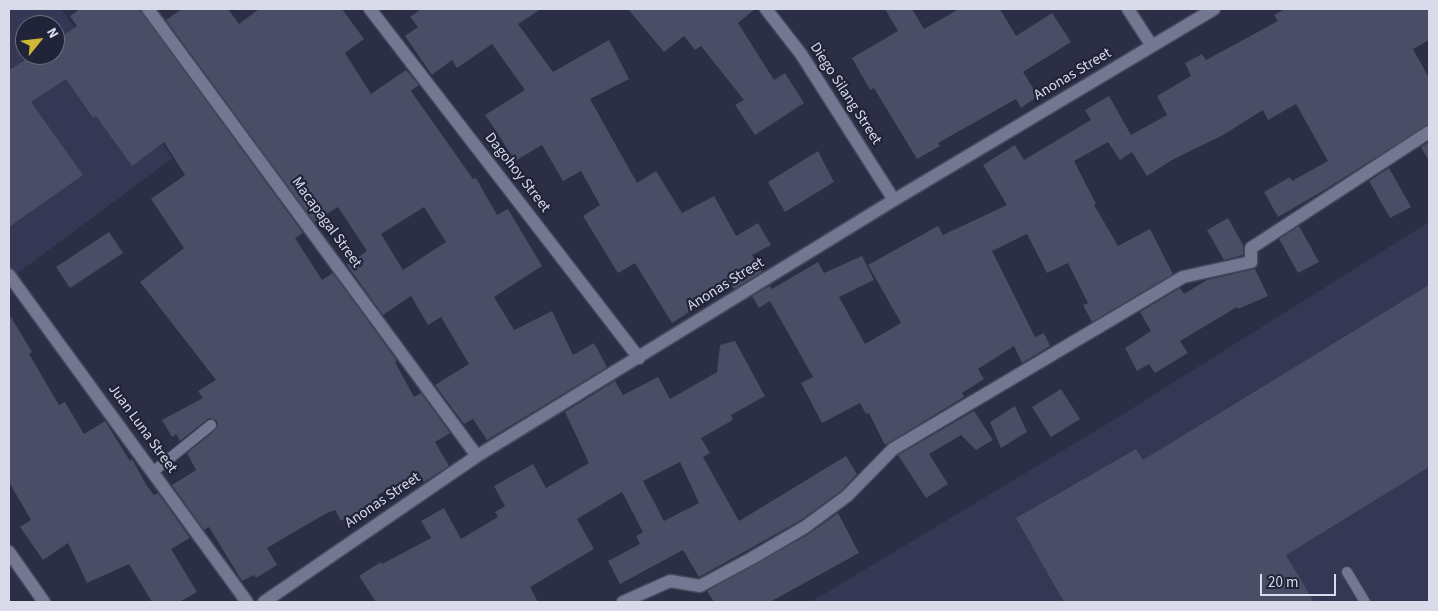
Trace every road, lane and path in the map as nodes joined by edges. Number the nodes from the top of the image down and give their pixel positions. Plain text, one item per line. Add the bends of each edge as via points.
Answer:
1 (148, 9) edge
2 (370, 9) edge
3 (766, 9) edge
4 (1128, 9) edge
5 (1214, 9) edge
6 (1152, 46) junction
7 (1429, 132) edge
8 (894, 200) junction
9 (9, 275) edge
10 (639, 358) junction
11 (212, 425) dead end
12 (477, 456) junction
13 (154, 471) junction
14 (9, 552) edge
15 (1347, 572) dead end
16 (44, 602) edge
17 (248, 602) edge
18 (264, 602) edge
19 (623, 602) edge
20 (1365, 602) edge

1 - 12 street, Macapagal Street
2 - 10 street, Dagohoy Street
3 - 8 street, Diego Silang Street via 801,54
4 - 6 street
5 - 6 street, Anonas Street
6 - 8 street, Anonas Street
7 - 19 street via 1251,248 1251,262 1183,277 893,449 847,496 760,554 700,586 670,581
8 - 10 street, Anonas Street
9 - 13 street, Juan Luna Street
10 - 12 street, Anonas Street
11 - 13 lane
12 - 18 street, Anonas Street
13 - 17 street, Juan Luna Street
14 - 16 street
15 - 20 lane

